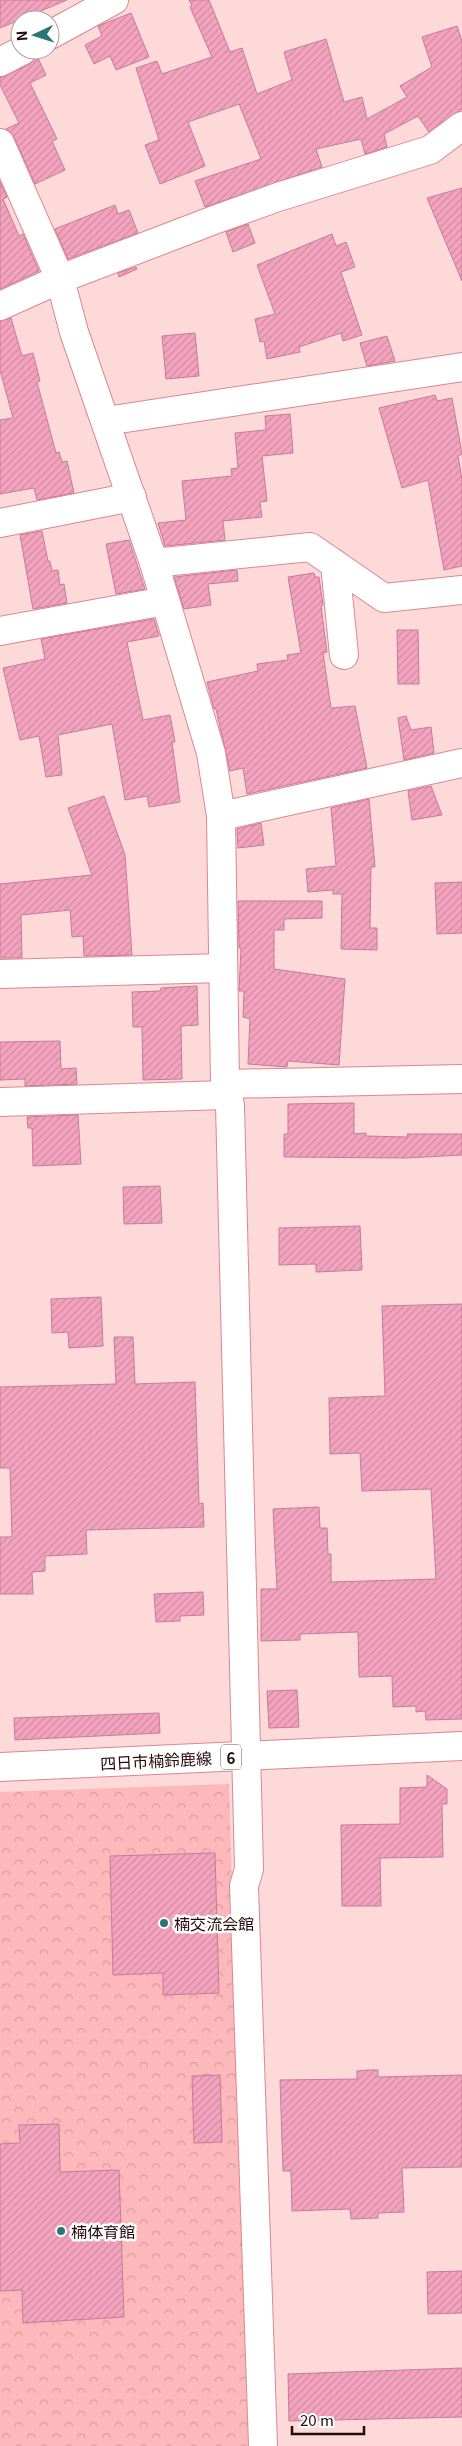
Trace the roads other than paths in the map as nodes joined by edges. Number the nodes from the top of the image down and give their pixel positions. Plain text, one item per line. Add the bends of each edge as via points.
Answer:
1 (114, 0) edge
2 (60, 30) edge
3 (462, 126) edge
4 (0, 143) edge
5 (60, 279) junction
6 (0, 306) edge
7 (461, 372) edge
8 (106, 421) junction
9 (132, 496) junction
10 (0, 523) edge
11 (154, 563) junction
12 (335, 564) junction
13 (462, 590) edge
14 (165, 601) junction
15 (0, 631) edge
16 (344, 655) dead end
17 (462, 763) edge
18 (221, 816) junction
19 (223, 968) junction
20 (0, 974) edge
21 (462, 1078) edge
22 (225, 1090) junction
23 (0, 1102) edge
24 (462, 1746) edge
25 (247, 1756) junction
26 (0, 1767) edge
27 (263, 2446) edge

1 - 2 street
3 - 5 street via 430,150 278,197
4 - 5 street
5 - 6 street
5 - 8 street via 74,332
7 - 8 street
8 - 9 street
9 - 10 street
9 - 11 street
11 - 12 street via 310,547
11 - 14 street
12 - 13 street via 384,598
12 - 16 street
14 - 15 street
14 - 18 street via 211,753
17 - 18 street
18 - 19 street
19 - 20 street
19 - 22 street
21 - 22 street
22 - 23 street
22 - 25 street via 230,1105
24 - 25 street, 四日市楠鈴鹿線 / 6
25 - 26 street, 四日市楠鈴鹿線 / 6
25 - 27 street via 249,1869 244,1886

